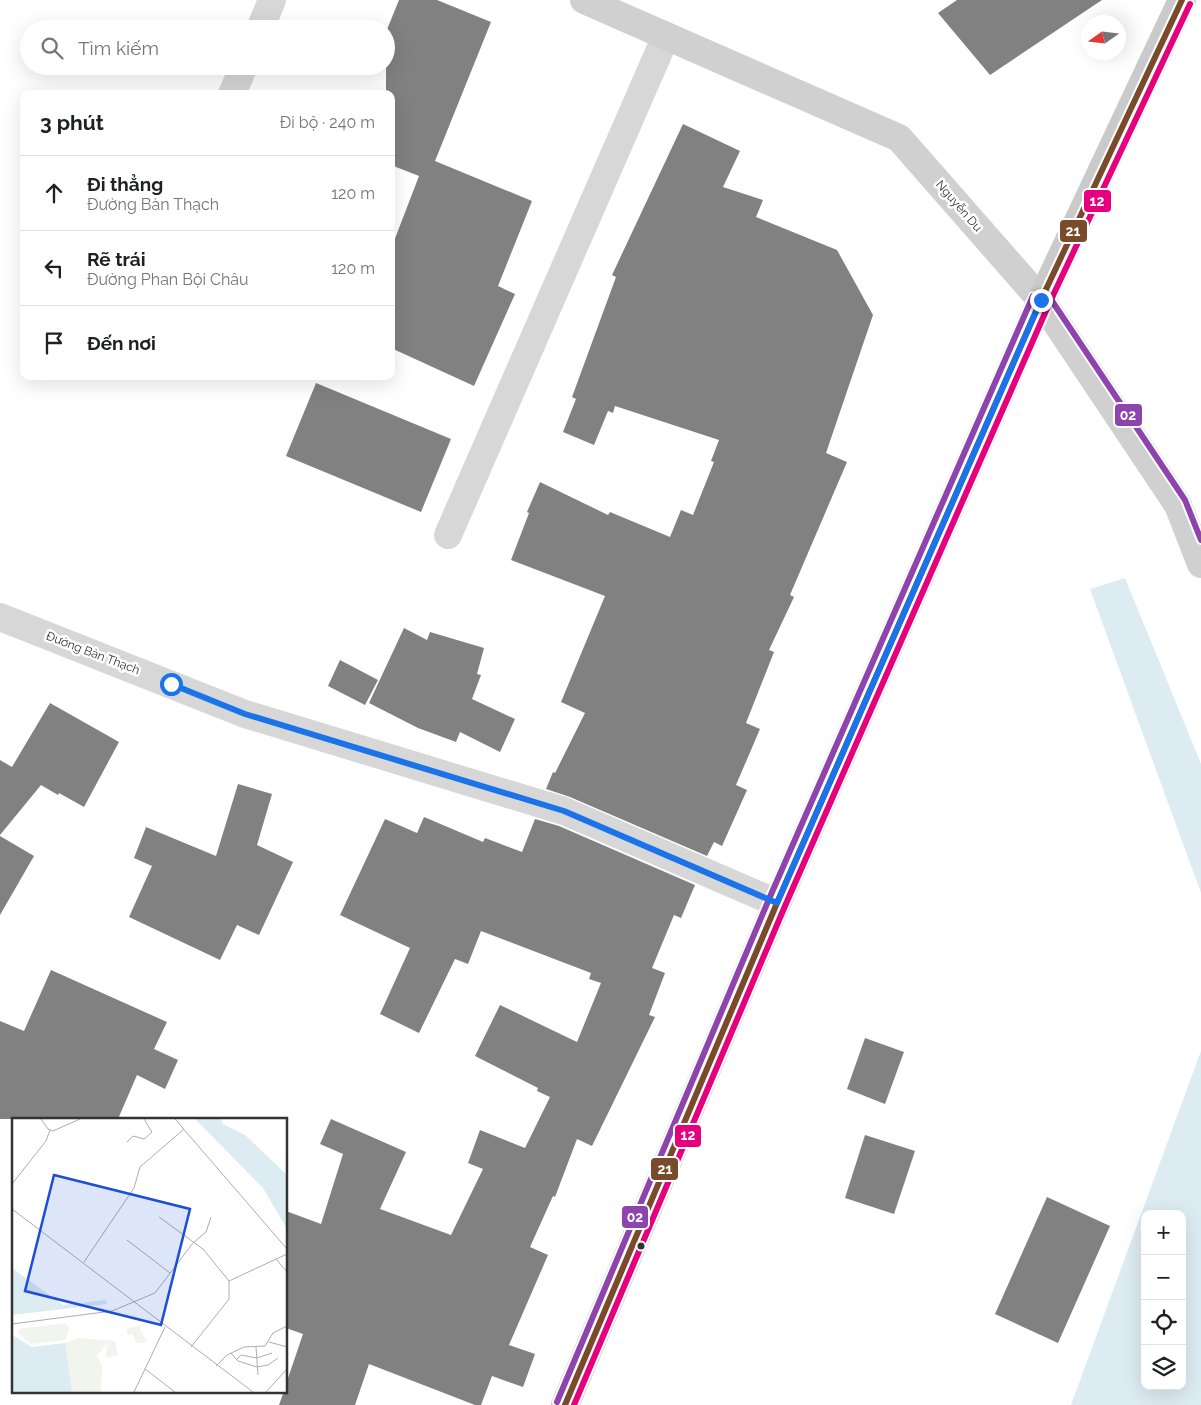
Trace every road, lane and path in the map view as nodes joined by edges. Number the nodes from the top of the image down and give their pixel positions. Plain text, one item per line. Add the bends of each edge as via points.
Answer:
1 (272, 0) edge
2 (584, 0) edge
3 (1182, 0) edge
4 (264, 20) edge
5 (666, 36) junction
6 (240, 75) edge
7 (234, 90) edge
8 (1041, 300) junction
9 (448, 535) dead end
10 (1201, 564) edge
11 (0, 617) edge
12 (777, 903) junction
13 (566, 1405) edge

1 - 4 street
2 - 5 street, Nguyễn Du
3 - 8 main road
5 - 8 street, Nguyễn Du via 899,138
5 - 9 street
6 - 7 street
8 - 10 street, Nguyễn Du via 1178,505
8 - 12 main road
11 - 12 street, Đường Bàn Thạch via 245,714 564,811
12 - 13 main road

